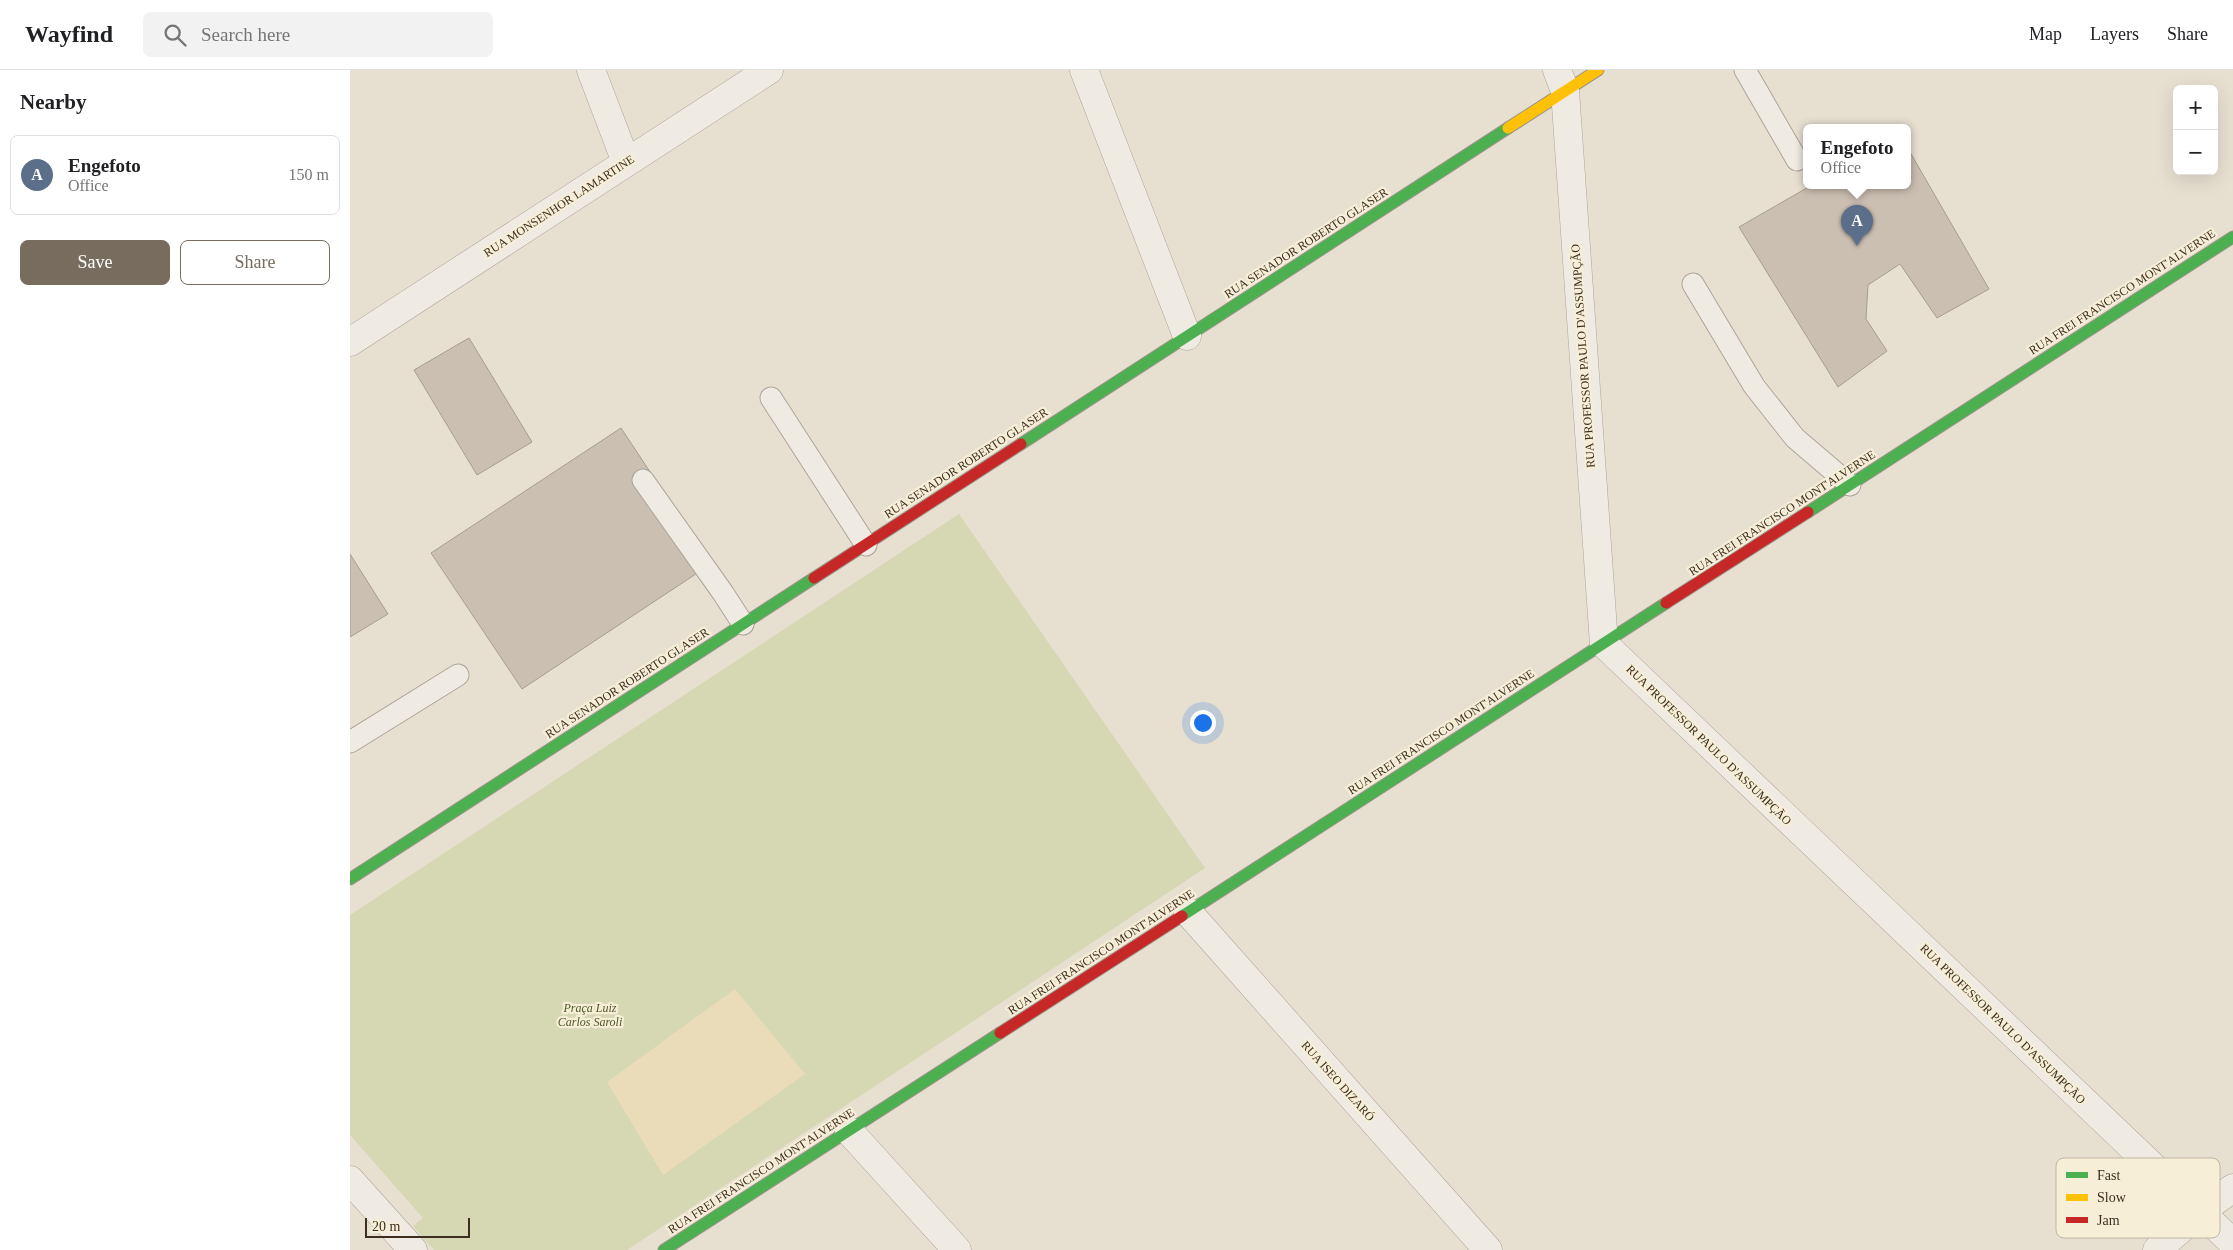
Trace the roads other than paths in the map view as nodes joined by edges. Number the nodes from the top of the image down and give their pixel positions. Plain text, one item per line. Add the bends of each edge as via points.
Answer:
1 (591, 70) edge
2 (769, 70) edge
3 (1084, 70) edge
4 (1598, 70) edge
5 (1745, 70) edge
6 (1561, 81) edge
7 (1797, 160) dead end
8 (626, 162) junction
9 (2233, 236) edge
10 (1693, 284) dead end
11 (1187, 336) junction
12 (350, 342) edge
13 (771, 398) dead end
14 (643, 480) dead end
15 (1850, 485) junction
16 (866, 545) junction
17 (743, 624) junction
18 (1604, 644) junction
19 (458, 675) dead end
20 (350, 742) edge
21 (350, 879) edge
22 (1188, 912) junction
23 (849, 1130) junction
24 (2143, 1158) edge
25 (350, 1180) edge
26 (2233, 1188) edge
27 (2220, 1197) edge
28 (2220, 1231) edge
29 (2170, 1238) edge
30 (2233, 1243) edge
31 (413, 1250) edge
32 (664, 1250) edge
33 (957, 1250) edge
34 (1488, 1250) edge
35 (2156, 1250) edge

1 - 8 street
2 - 8 street, RUA MONSENHOR LAMARTINE
3 - 11 street
4 - 6 street, RUA SENADOR ROBERTO GLASER
5 - 7 lane
6 - 11 street, RUA SENADOR ROBERTO GLASER
6 - 18 street, RUA PROFESSOR PAULO D'ASSUMPÇÃO
8 - 12 street, RUA MONSENHOR LAMARTINE
9 - 15 street, RUA FREI FRANCISCO MONT'ALVERNE
10 - 15 lane via 1754,386 1795,438
11 - 16 street, RUA SENADOR ROBERTO GLASER
13 - 16 lane
14 - 17 lane
15 - 18 street, RUA FREI FRANCISCO MONT'ALVERNE
16 - 17 street, RUA SENADOR ROBERTO GLASER
17 - 21 street, RUA SENADOR ROBERTO GLASER
18 - 22 street, RUA FREI FRANCISCO MONT'ALVERNE
18 - 24 street, RUA PROFESSOR PAULO D'ASSUMPÇÃO
19 - 20 lane
22 - 23 street, RUA FREI FRANCISCO MONT'ALVERNE
22 - 34 street, RUA ISEO DIZARÓ
23 - 32 street, RUA FREI FRANCISCO MONT'ALVERNE
23 - 33 street
25 - 31 street
26 - 27 street
28 - 30 street, RUA PROFESSOR PAULO D'ASSUMPÇÃO
29 - 35 street

